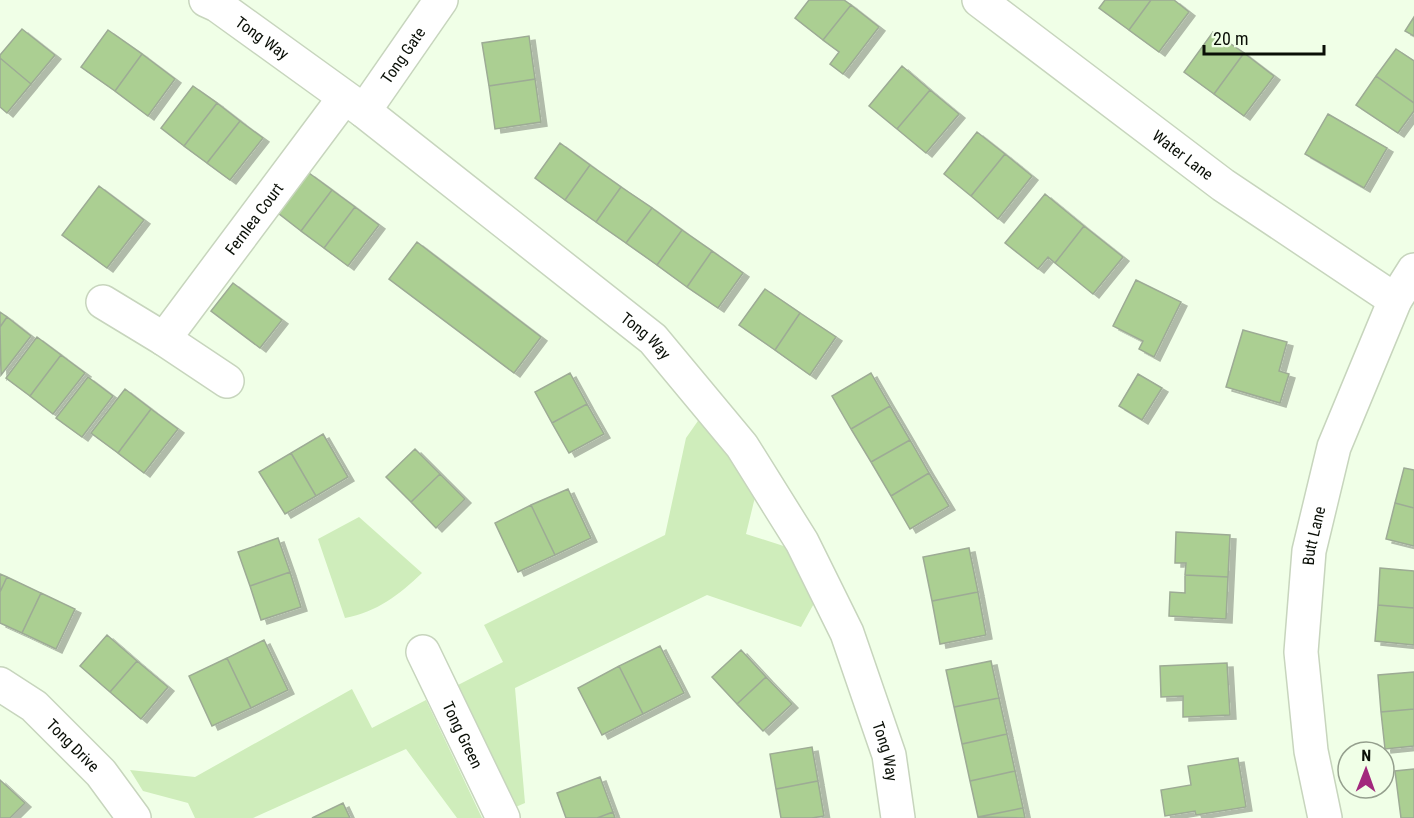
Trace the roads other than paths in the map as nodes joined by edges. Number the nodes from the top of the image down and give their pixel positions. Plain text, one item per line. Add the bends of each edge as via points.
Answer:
1 (206, 0) edge
2 (441, 0) edge
3 (979, 0) edge
4 (354, 105) junction
5 (1414, 270) edge
6 (1395, 300) junction
7 (103, 302) dead end
8 (164, 339) junction
9 (227, 381) dead end
10 (423, 652) dead end
11 (0, 684) edge
12 (134, 818) edge
13 (503, 818) edge
14 (898, 818) edge
15 (1325, 818) edge

1 - 4 street, Tong Way
2 - 4 street, Tong Gate
3 - 6 street, Water Lane via 1223,185
4 - 8 street, Fernlea Court
4 - 14 street, Tong Way via 653,339 742,446 802,542 848,633 889,755
5 - 6 street, Butt Lane
6 - 15 street, Butt Lane via 1334,447 1309,551 1301,652 1311,751
7 - 8 street
8 - 9 street
10 - 13 street, Tong Green
11 - 12 street, Tong Drive via 34,706 101,773

